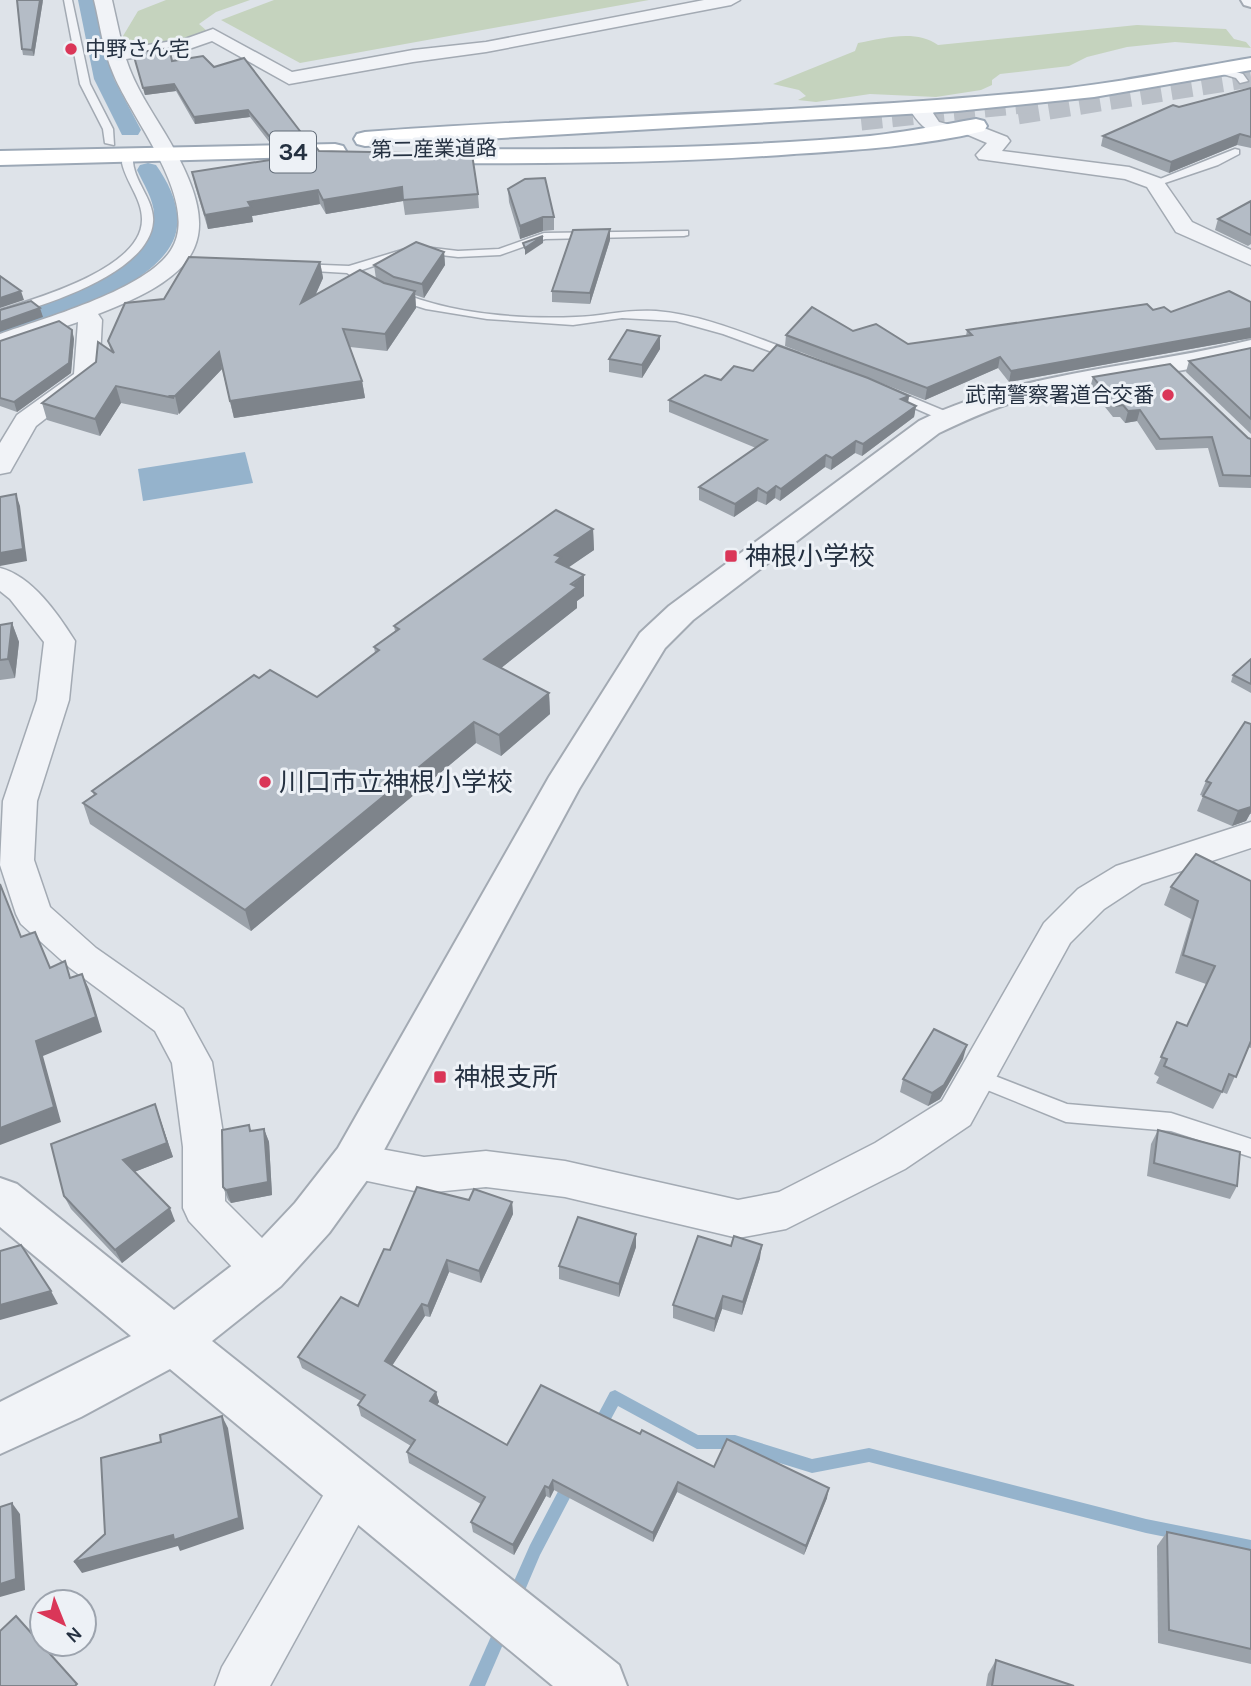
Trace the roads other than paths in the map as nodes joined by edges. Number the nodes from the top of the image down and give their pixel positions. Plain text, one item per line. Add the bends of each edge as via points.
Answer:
1 (68, 0) edge
2 (103, 0) edge
3 (731, 0) edge
4 (117, 54) junction
5 (1248, 75) edge
6 (928, 107) junction
7 (865, 125) tunnel mouth
8 (956, 129) junction
9 (0, 144) edge
10 (367, 145) junction
11 (119, 149) junction
12 (162, 149) junction
13 (1235, 152) edge
14 (0, 158) edge
15 (1155, 183) junction
16 (684, 233) dead end
17 (1251, 258) edge
18 (279, 267) edge
19 (350, 270) junction
20 (82, 311) junction
21 (0, 314) edge
22 (0, 342) edge
23 (1251, 348) edge
24 (807, 361) edge
25 (871, 384) edge
26 (947, 417) junction
27 (0, 465) edge
28 (0, 577) edge
29 (1251, 835) edge
30 (976, 1077) junction
31 (1251, 1148) edge
32 (354, 1162) junction
33 (0, 1199) edge
34 (264, 1270) junction
35 (174, 1340) junction
36 (0, 1428) edge
37 (354, 1489) junction
38 (241, 1686) edge
39 (598, 1686) edge

1 - 11 lane via 85,84
2 - 4 street
3 - 4 street via 486,47 289,78 213,34 189,44
4 - 12 street via 122,73
5 - 6 main road via 1220,70 1067,94
5 - 8 main road
6 - 8 street via 922,113 932,126
6 - 10 main road via 471,130
7 - 10 main road, 第二産業道路 / 34 via 613,145
8 - 10 main road via 873,142 592,157 436,157
8 - 15 street via 1000,141 986,155 1129,173
9 - 11 main road, 第二産業道路 / 34
10 - 12 main road, 第二産業道路 / 34
11 - 12 main road, 第二産業道路 / 34
11 - 14 main road, 第二産業道路 / 34
11 - 21 lane via 149,222 132,254 93,278
12 - 20 street via 187,202 190,231 183,250 174,266
13 - 15 lane
15 - 17 street via 1184,227
16 - 19 lane via 544,236 500,252 415,249
18 - 19 lane
19 - 24 lane via 391,295 453,312 576,321 659,315 705,324
20 - 22 street
20 - 27 street via 90,320 86,377 26,421
23 - 26 street via 1173,370 995,398
25 - 26 lane
26 - 32 street via 681,613 652,641 562,786
28 - 34 street via 21,592 60,641 53,700 20,801 16,860 34,914 83,958 169,1020 192,1062 204,1147 205,1208
29 - 30 street via 1129,875 1091,898 1057,933
30 - 31 lane via 1066,1113 1171,1122
30 - 32 street via 956,1113 890,1156 786,1210 738,1219 565,1180 486,1169 424,1175
32 - 34 street via 312,1218
33 - 35 street
34 - 35 street
35 - 36 street
35 - 37 street
37 - 38 street
37 - 39 street

